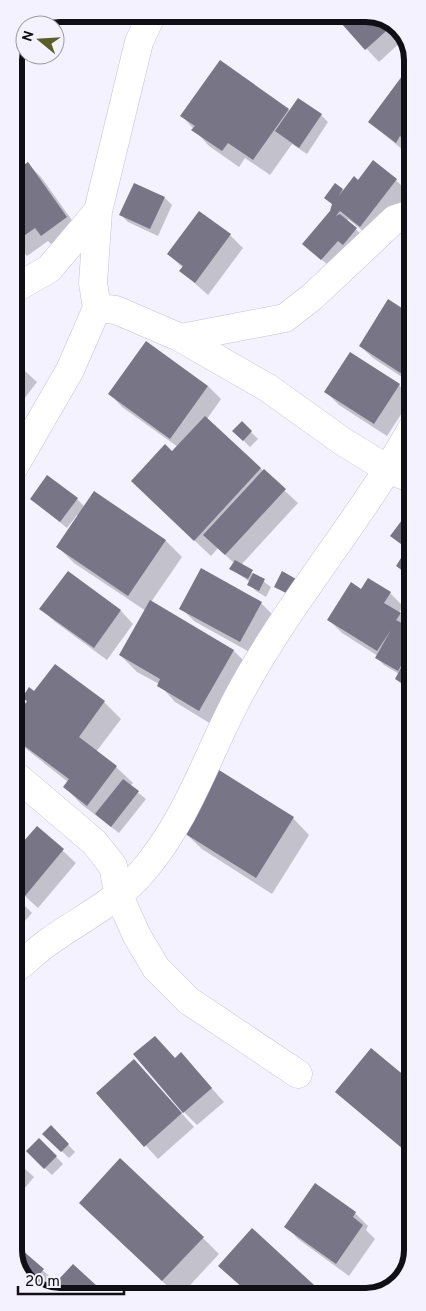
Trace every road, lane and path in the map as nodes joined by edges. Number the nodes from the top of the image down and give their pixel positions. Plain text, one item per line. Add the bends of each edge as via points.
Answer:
1 (148, 22) edge
2 (98, 211) junction
3 (404, 216) edge
4 (22, 284) edge
5 (97, 308) junction
6 (181, 338) junction
7 (22, 454) edge
8 (404, 458) edge
9 (400, 474) edge
10 (22, 781) edge
11 (119, 896) junction
12 (22, 963) edge
13 (298, 1074) dead end

1 - 2 street via 139,42
2 - 4 street via 49,269
2 - 5 street via 93,283
3 - 6 street via 395,219 285,318
5 - 6 street via 116,310
5 - 7 street via 70,370
6 - 9 street via 268,388 342,441
8 - 9 street
9 - 11 street via 293,606 244,687 192,798 144,870
10 - 11 street via 94,842 113,866
11 - 12 street
11 - 13 street via 156,968 189,1001

